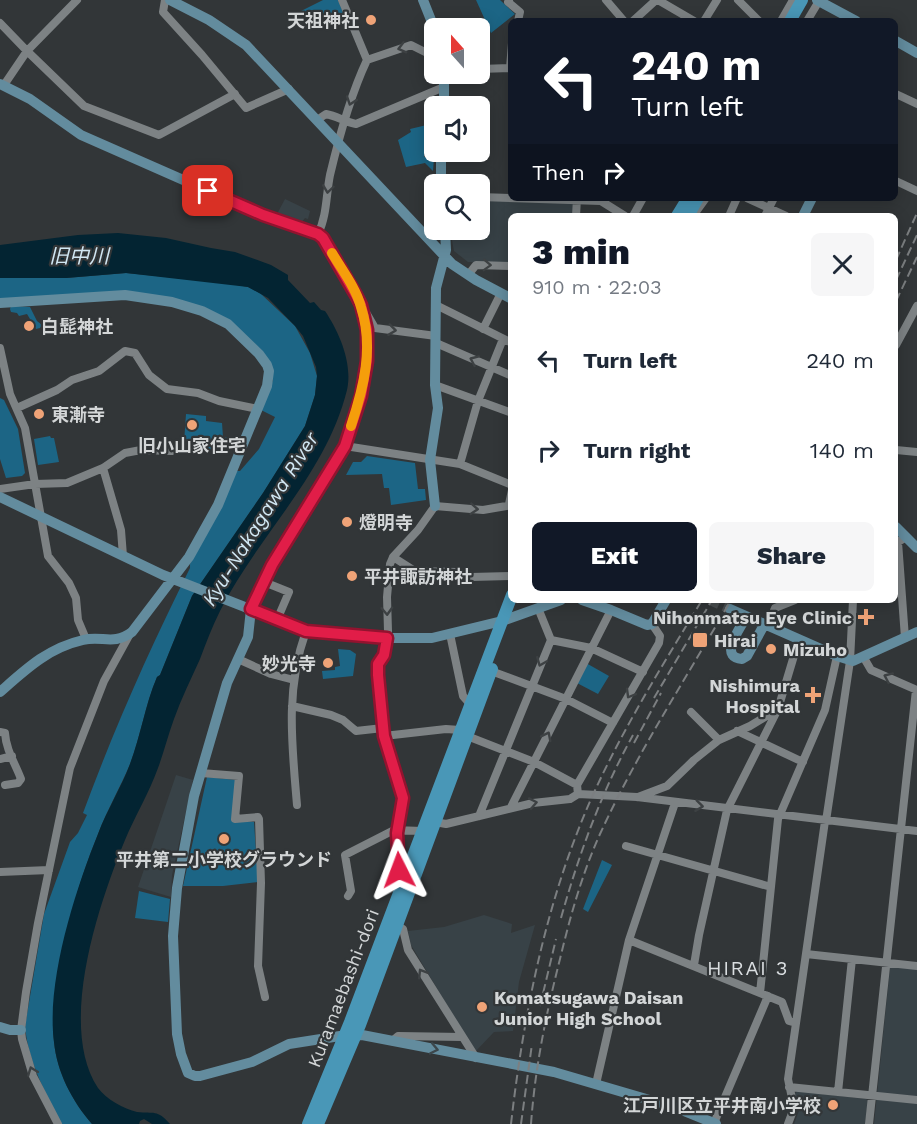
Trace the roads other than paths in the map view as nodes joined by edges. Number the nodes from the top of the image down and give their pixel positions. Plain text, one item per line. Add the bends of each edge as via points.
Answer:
1 (77, 0) edge
2 (168, 0) edge
3 (342, 0) edge
4 (423, 0) edge
5 (606, 0) edge
6 (657, 0) edge
7 (717, 0) edge
8 (738, 0) edge
9 (793, 0) edge
10 (802, 0) edge
11 (809, 0) edge
12 (818, 0) edge
13 (507, 1) edge
14 (430, 18) edge
15 (519, 18) edge
16 (621, 18) edge
17 (636, 18) edge
18 (689, 18) edge
19 (706, 18) edge
20 (756, 18) edge
21 (783, 18) edge
22 (792, 18) edge
23 (800, 18) edge
24 (809, 18) edge
25 (848, 18) edge
26 (0, 23) edge
27 (898, 42) edge
28 (27, 51) junction
29 (424, 52) edge
30 (917, 53) edge
31 (367, 60) junction
32 (490, 69) edge
33 (508, 69) edge
34 (2, 85) edge
35 (444, 87) joint
36 (289, 88) junction
37 (235, 94) junction
38 (898, 95) edge
39 (444, 96) edge
40 (917, 104) edge
41 (317, 120) junction
42 (344, 122) junction
43 (339, 143) junction
44 (898, 182) edge
45 (917, 191) edge
46 (490, 197) edge
47 (508, 198) edge
48 (603, 201) edge
49 (751, 201) edge
50 (767, 212) edge
51 (621, 213) edge
52 (318, 234) junction
53 (445, 240) edge
54 (445, 256) junction
55 (508, 266) edge
56 (468, 275) junction
57 (508, 296) edge
58 (0, 303) edge
59 (361, 305) junction
60 (436, 305) junction
61 (917, 306) edge
62 (914, 318) edge
63 (483, 329) junction
64 (436, 339) junction
65 (503, 339) junction
66 (508, 341) edge
67 (898, 342) edge
68 (0, 348) edge
69 (491, 367) junction
70 (508, 374) edge
71 (435, 385) junction
72 (478, 400) junction
73 (17, 408) junction
74 (258, 409) junction
75 (508, 411) edge
76 (345, 446) junction
77 (898, 450) edge
78 (171, 451) dead end
79 (917, 452) edge
80 (430, 460) junction
81 (460, 464) junction
82 (104, 468) junction
83 (508, 483) edge
84 (35, 484) junction
85 (0, 489) edge
86 (0, 497) edge
87 (508, 504) edge
88 (435, 506) junction
89 (41, 517) junction
90 (898, 521) edge
91 (900, 540) edge
92 (917, 540) edge
93 (917, 548) edge
94 (123, 556) junction
95 (393, 557) junction
96 (508, 576) edge
97 (172, 579) junction
98 (264, 582) junction
99 (510, 603) edge
100 (516, 603) edge
101 (552, 603) edge
102 (591, 603) edge
103 (616, 603) edge
104 (664, 603) edge
105 (788, 603) edge
106 (853, 603) edge
107 (538, 608) junction
108 (251, 609) junction
109 (730, 609) tunnel mouth
110 (612, 610) junction
111 (746, 617) junction
112 (277, 620) junction
113 (504, 624) junction
114 (652, 624) junction
115 (764, 625) junction
116 (306, 631) junction
117 (132, 632) junction
118 (917, 632) edge
119 (450, 634) junction
120 (387, 638) junction
121 (905, 638) junction
122 (86, 639) junction
123 (799, 639) junction
124 (551, 640) junction
125 (591, 648) junction
126 (837, 656) junction
127 (864, 658) junction
128 (238, 659) junction
129 (850, 661) junction
130 (491, 671) junction
131 (643, 672) junction
132 (294, 680) junction
133 (532, 687) junction
134 (916, 690) edge
135 (0, 692) edge
136 (566, 699) junction
137 (470, 704) junction
138 (292, 706) junction
139 (778, 709) junction
140 (692, 712) dead end
141 (613, 723) junction
142 (737, 731) junction
143 (0, 732) edge
144 (384, 732) junction
145 (464, 733) junction
146 (719, 740) junction
147 (762, 743) junction
148 (506, 752) junction
149 (12, 756) junction
150 (0, 759) edge
151 (534, 762) junction
152 (803, 762) junction
153 (201, 773) junction
154 (5, 785) dead end
155 (577, 785) junction
156 (579, 794) junction
157 (637, 797) junction
158 (675, 803) junction
159 (297, 805) dead end
160 (511, 807) junction
161 (727, 810) junction
162 (479, 816) junction
163 (779, 816) junction
164 (826, 821) junction
165 (435, 822) junction
166 (900, 829) junction
167 (397, 830) junction
168 (422, 831) junction
169 (917, 831) edge
170 (626, 846) dead end
171 (657, 855) junction
172 (49, 870) junction
173 (713, 871) junction
174 (0, 872) edge
175 (405, 878) junction
176 (771, 887) junction
177 (348, 896) dead end
178 (397, 925) junction
179 (629, 940) junction
180 (806, 954) junction
181 (852, 959) junction
182 (886, 963) junction
183 (694, 965) junction
184 (917, 966) edge
185 (760, 993) junction
186 (265, 996) dead end
187 (768, 996) junction
188 (796, 1023) junction
189 (0, 1027) edge
190 (21, 1030) junction
191 (350, 1035) junction
192 (462, 1037) junction
193 (392, 1041) junction
194 (476, 1058) junction
195 (596, 1084) junction
196 (330, 1085) junction
197 (789, 1087) junction
198 (838, 1092) junction
199 (872, 1095) junction
200 (917, 1100) edge
201 (58, 1124) edge
202 (308, 1124) edge
203 (318, 1124) edge
204 (715, 1124) edge
205 (788, 1124) edge
206 (869, 1124) edge

1 - 28 street
2 - 36 street via 235,36
2 - 37 street via 163,12
3 - 31 street
4 - 14 street
5 - 16 street
6 - 17 street
6 - 18 street
7 - 19 street
8 - 20 street
9 - 21 street
10 - 22 main road
11 - 23 main road
12 - 24 street
12 - 25 street
13 - 15 street via 520,12
26 - 28 street
27 - 30 street
28 - 34 street
28 - 37 street via 84,106 159,135
29 -> 31 street via 411,45
31 -> 42 street
32 - 33 street
34 - 52 street via 30,99 81,135 263,215
35 - 39 street
35 - 42 street via 374,118 356,124
36 - 37 street via 246,108
36 - 41 street
38 - 40 street
41 - 42 street via 326,114
41 - 43 street
42 - 43 street
43 -> 52 street
43 - 54 street
44 - 45 street
46 - 47 street
48 - 51 street
49 - 50 street
52 - 59 street
53 - 54 street
54 - 56 street
54 - 60 street via 437,281
56 -> 55 street via 476,265
56 - 57 street
57 - 63 street
58 - 74 street via 126,295 202,311 228,324 267,365 269,378
59 -> 64 street via 375,328
59 - 76 street via 367,330 367,361
60 - 63 street
60 - 64 street
61 - 62 street
62 - 67 street
63 - 65 street
69 -> 64 street
64 - 71 street
65 - 66 street
65 - 69 street
68 - 73 street
69 - 70 street
69 - 72 street
71 - 72 street
71 - 80 street via 438,408
72 - 75 street
72 - 81 street
73 - 74 street via 99,371 125,351 135,353 149,375 166,389
73 - 84 street via 25,428
74 - 97 street via 218,505
76 - 80 street
76 - 98 street
77 - 79 street
78 - 82 street via 125,453
80 - 81 street
80 - 88 street
81 - 83 street
82 - 84 street via 67,483
82 - 94 street via 121,530
84 - 85 street
84 - 89 street
86 - 89 street
88 -> 87 street via 483,510
88 - 95 street
89 - 94 street
89 - 122 street via 48,556 76,598 78,620
90 - 92 street
91 - 93 street
91 - 121 street
94 - 97 street
95 - 96 street via 415,571
95 -> 120 street via 387,597
97 - 108 street
97 - 117 street
98 - 108 street
98 - 112 street via 289,591
99 - 113 main road, Kuramaebashi-dori
100 - 113 main road, Kuramaebashi-dori
101 - 107 street
102 - 110 street
103 - 110 street
104 - 114 street
105 - 115 street via 775,609
106 - 129 street
107 - 113 street
107 - 124 street
108 - 112 street
108 - 128 street via 248,636
109 - 111 street
110 - 114 street via 645,625
110 - 125 street
111 - 115 street
111 - 115 street via 730,648 734,658 747,656
112 - 116 street
113 - 119 street
113 - 130 main road, Kuramaebashi-dori
113 - 137 main road, Kuramaebashi-dori
114 - 131 street via 660,636 659,643
115 - 123 street
116 - 120 street
116 - 132 street
117 - 122 street via 116,640
117 - 172 street via 104,681 70,768
118 - 121 street
119 - 120 street
119 - 137 street via 463,696
120 - 144 street via 378,664
121 - 127 street
122 - 135 street via 50,651
123 - 126 street
123 - 139 street
124 - 125 street
124 -> 133 street
125 - 131 street
125 - 136 street
126 - 129 street
126 - 152 street via 825,710
127 - 129 street
134 -> 127 street via 871,670
128 - 132 street
128 - 153 street via 227,683
129 - 164 street
130 - 133 street
130 - 145 main road, Kuramaebashi-dori
131 -> 141 street
132 - 138 street
133 - 136 street
133 - 148 street
134 - 166 street
136 - 141 street
151 -> 136 street
137 - 145 main road, Kuramaebashi-dori
138 - 144 street via 331,715 358,732
138 - 159 street via 290,726
139 - 142 street
139 - 147 street
140 - 146 street
141 - 155 street
142 - 146 street
142 - 147 street
143 - 149 street via 5,733
144 - 145 street via 446,729
144 - 167 street via 403,798
145 - 148 street
145 - 165 main road, Kuramaebashi-dori
145 - 168 main road, Kuramaebashi-dori
146 - 157 street via 667,786
147 - 152 street
147 - 161 street
148 - 151 street
148 - 162 street
149 - 150 street
149 - 154 street via 21,779
151 - 155 street
151 - 160 street
152 - 163 street
153 - 186 street via 239,776 235,819 259,819 258,966
153 - 191 street via 179,873 173,936 177,1034 188,1073 200,1076 252,1062 289,1044
155 - 156 street
156 - 157 street
160 -> 156 street via 570,799
157 - 158 street
158 -> 161 street
158 - 171 street
160 - 162 street
161 - 163 street
161 - 173 street
162 - 165 street via 446,824
163 - 164 street
163 - 176 street
164 - 166 street
164 - 180 street
165 - 178 main road, Kuramaebashi-dori
166 - 169 street
166 - 182 street
167 - 168 street
167 - 175 street via 399,870
167 - 177 street via 345,855 351,891
168 - 175 main road, Kuramaebashi-dori
170 - 171 street
171 - 173 street
171 - 179 street
172 - 174 street
172 - 190 street
173 - 176 street
173 - 183 street
175 - 191 main road, Kuramaebashi-dori
176 - 185 street
178 - 191 main road, Kuramaebashi-dori
192 -> 178 street via 408,950 403,928
179 - 183 street
179 - 195 street
180 - 181 street
180 - 188 street
181 - 182 street
181 - 198 street
182 - 184 street
182 - 199 street
183 - 185 street
185 - 187 street
187 - 188 street via 782,1002 789,1020
187 - 204 street
188 - 197 street
189 - 190 street
201 -> 190 street via 33,1076
191 - 193 street
191 - 196 main road, Kuramaebashi-dori
192 - 193 street via 398,1036
192 - 194 street
193 -> 194 street
194 - 195 street
195 - 204 street via 677,1108
196 - 202 main road, Kuramaebashi-dori
196 - 203 main road, Kuramaebashi-dori
197 - 198 street
197 - 205 street via 794,1108
198 - 199 street
199 - 200 street
199 - 206 street

